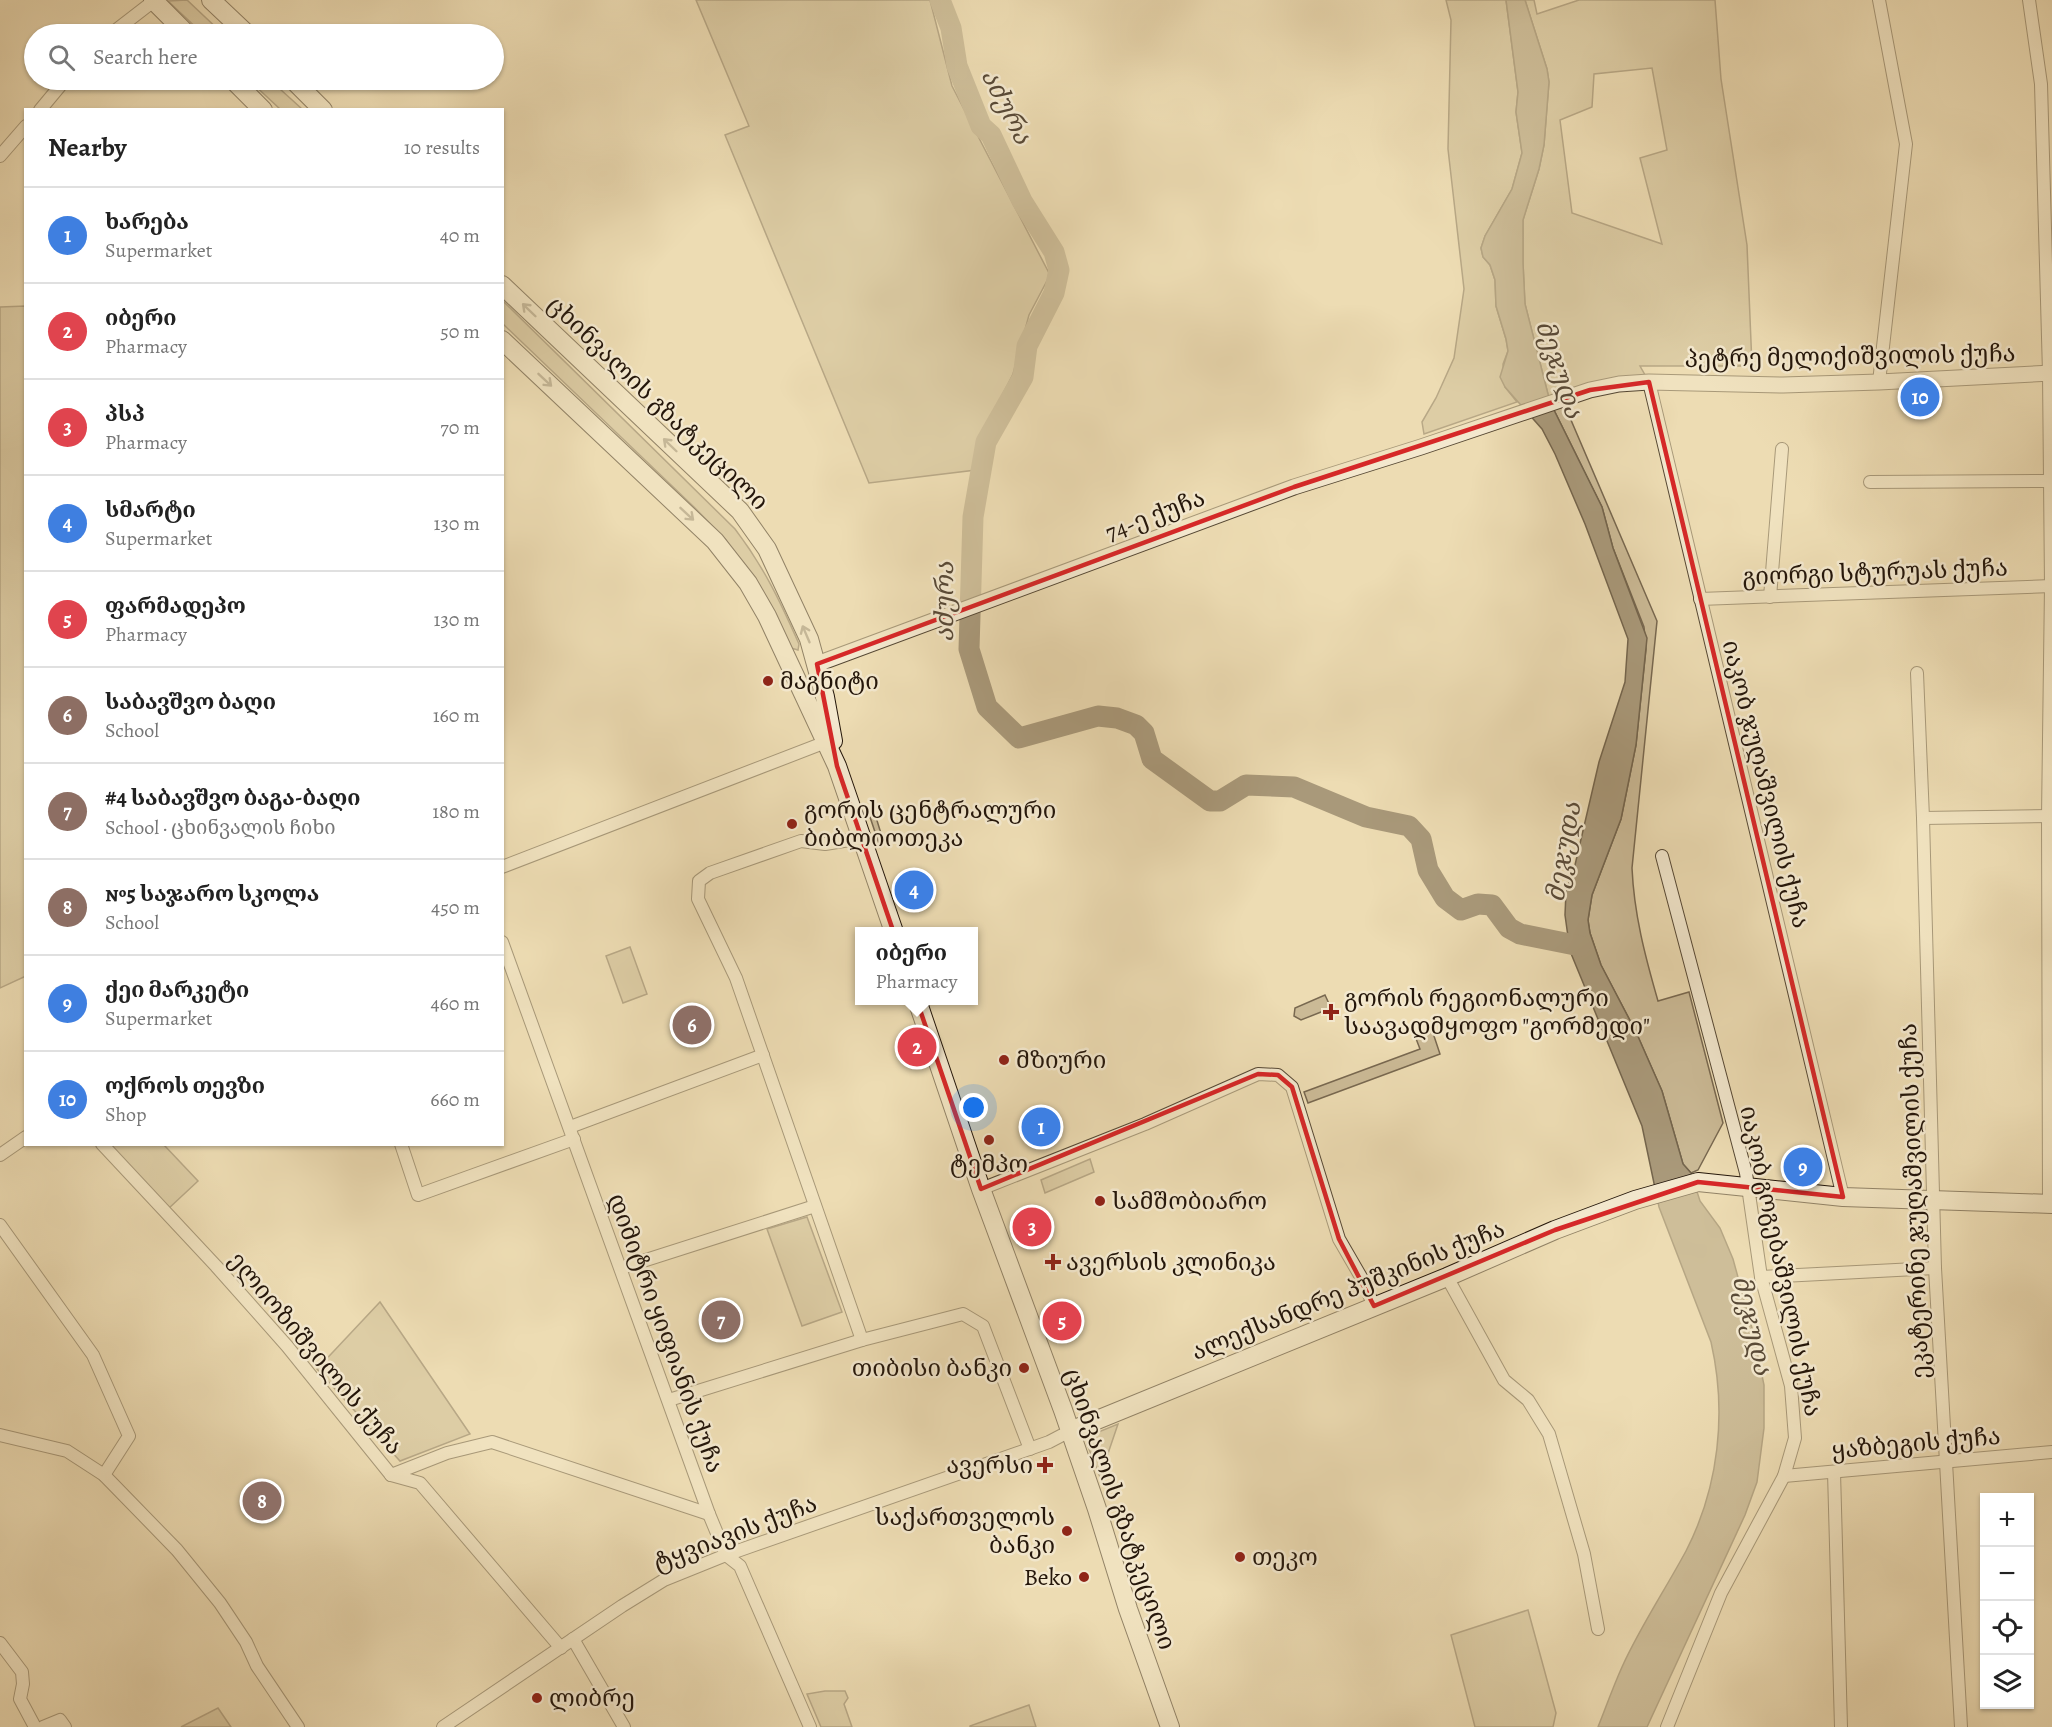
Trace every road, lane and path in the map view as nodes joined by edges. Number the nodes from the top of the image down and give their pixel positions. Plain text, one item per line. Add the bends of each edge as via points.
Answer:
1 (154, 0) edge
2 (211, 0) edge
3 (1879, 0) edge
4 (2029, 0) edge
5 (124, 24) edge
6 (177, 24) edge
7 (236, 24) edge
8 (2046, 82) edge
9 (57, 90) edge
10 (242, 90) edge
11 (303, 90) edge
12 (42, 108) edge
13 (261, 108) edge
14 (321, 108) edge
15 (24, 128) edge
16 (0, 156) edge
17 (504, 287) edge
18 (504, 342) edge
19 (2051, 373) edge
20 (1649, 382) junction
21 (1879, 382) junction
22 (1782, 449) dead end
23 (2050, 481) junction
24 (1870, 482) dead end
25 (2052, 586) edge
26 (1770, 597) junction
27 (1700, 599) junction
28 (817, 664) junction
29 (792, 668) junction
30 (1917, 673) dead end
31 (826, 742) junction
32 (837, 766) junction
33 (2050, 816) edge
34 (1923, 818) junction
35 (862, 838) junction
36 (1662, 856) dead end
37 (504, 866) edge
38 (892, 927) edge
39 (504, 947) edge
40 (919, 1005) edge
41 (763, 1055) junction
42 (572, 1133) junction
43 (24, 1138) edge
44 (104, 1146) edge
45 (402, 1146) edge
46 (0, 1155) edge
47 (1748, 1186) junction
48 (981, 1189) junction
49 (1843, 1197) junction
50 (1933, 1199) junction
51 (2050, 1204) edge
52 (815, 1206) junction
53 (0, 1225) edge
54 (621, 1268) junction
55 (1935, 1268) junction
56 (1447, 1277) junction
57 (1761, 1277) junction
58 (1374, 1306) junction
59 (862, 1340) junction
60 (669, 1400) junction
61 (1070, 1431) junction
62 (0, 1436) edge
63 (1030, 1449) junction
64 (2052, 1452) edge
65 (1947, 1461) junction
66 (1834, 1472) junction
67 (104, 1475) junction
68 (391, 1475) junction
69 (1785, 1476) junction
70 (709, 1514) junction
71 (726, 1556) junction
72 (1598, 1629) dead end
73 (573, 1639) junction
74 (0, 1643) edge
75 (561, 1648) junction
76 (35, 1727) edge
77 (43, 1727) edge
78 (65, 1727) edge
79 (298, 1727) edge
80 (443, 1727) edge
81 (624, 1727) edge
82 (810, 1727) edge
83 (1170, 1727) edge
84 (1667, 1727) edge
85 (1840, 1727) edge
86 (1961, 1727) edge

1 - 5 street
1 - 6 main road
2 - 7 main road
3 - 21 street via 1906,144
4 - 8 street
8 - 19 street
9 - 12 street
10 - 13 main road
11 - 14 main road
15 - 16 street
28 -> 17 main road, ცხინვალის გზატკეცილი via 774,562 740,512
18 -> 29 main road, ცხინვალის გზატკეცილი via 715,541 748,583
19 - 21 street, პეტრე მელიქიშვილის ქუჩა
19 - 23 street
20 - 21 street, პეტრე მელიქიშვილის ქუჩა
20 - 27 street, იაკობ ჯუღაშვილის ქუჩა
20 - 28 street, 74-ე ქუჩა via 1609,386 1562,399 1294,488
22 - 26 street
23 - 24 street
23 - 25 street
25 - 26 street, გიორგი სტურუას ქუჩა
25 - 33 street
26 - 27 street, გიორგი სტურუას ქუჩა
27 - 49 street, იაკობ ჯუღაშვილის ქუჩა
28 - 29 main road
28 - 32 main road, ცხინვალის გზატკეცილი
29 - 31 main road, ცხინვალის გზატკეცილი
30 - 34 street, ეკატერინე ჯუღაშვილის ქუჩა
31 - 32 main road, ცხინვალის გზატკეცილი
31 - 37 street
32 - 35 main road, ცხინვალის გზატკეცილი
33 - 34 street
33 - 51 street
34 - 50 street, ეკატერინე ჯუღაშვილის ქუჩა
35 - 38 main road, ცხინვალის გზატკეცილი
35 - 41 street via 825,844 801,842 710,873 699,881 698,899 736,978
36 - 47 street, იაკობ გოგებაშვილის ქუჩა
39 - 42 street, დიმიტრი ყიფიანის ქუჩა
40 - 48 main road, ცხინვალის გზატკეცილი
41 - 42 street
41 - 52 street
42 - 45 street via 418,1196
42 - 54 street, დიმიტრი ყიფიანის ქუჩა
43 - 46 street
44 - 68 street, ელიოზიშვილის ქუჩა via 287,1346
47 - 49 main road
47 - 56 main road, ალექსანდრე პუშკინის ქუჩა via 1698,1182 1646,1197 1555,1230
47 - 57 street, იაკობ გოგებაშვილის ქუჩა
48 - 58 street via 1145,1125 1258,1074 1278,1075 1292,1087 1339,1239
48 - 61 main road, ცხინვალის გზატკეცილი
49 - 50 main road
50 - 51 main road
50 - 55 street, ეკატერინე ჯუღაშვილის ქუჩა
52 - 54 street
52 - 59 street
53 - 67 street via 93,1355 129,1436
54 - 60 street, დიმიტრი ყიფიანის ქუჩა
55 - 57 street
55 - 65 street, ეკატერინე ჯუღაშვილის ქუჩა
56 - 58 main road, ალექსანდრე პუშკინის ქუჩა
56 - 72 street via 1504,1380 1528,1400 1549,1434 1584,1554
57 - 69 street, იაკობ გოგებაშვილის ქუჩა via 1791,1386 1795,1438
58 - 61 main road, ალექსანდრე პუშკინის ქუჩა
59 - 60 street
59 - 63 street via 963,1314 983,1326
60 - 70 street, დიმიტრი ყიფიანის ქუჩა
61 - 63 street, ტყვიავის ქუჩა
61 - 83 main road, ცხინვალის გზატკეცილი
62 - 67 street via 67,1451
63 - 71 street, ტყვიავის ქუჩა
64 - 65 street, ყაზბეგის ქუჩა
65 - 66 street, ყაზბეგის ქუჩა
65 - 86 street, ეკატერინე ჯუღაშვილის ქუჩა
66 - 69 street, ყაზბეგის ქუჩა
66 - 85 street
67 - 79 street via 177,1550 220,1603
68 - 70 street, ელიოზიშვილის ქუჩა via 447,1453 492,1442
68 - 75 street via 420,1483
69 - 84 street, იაკობ გოგებაშვილის ქუჩა via 1721,1593
70 - 71 street, დიმიტრი ყიფიანის ქუჩა
71 - 73 street, ტყვიავის ქუჩა via 664,1580
71 - 82 street, დიმიტრი ყიფიანის ქუჩა via 740,1566
73 - 75 street, ტყვიავის ქუჩა
73 - 81 street
74 - 76 street via 21,1672 20,1699
75 - 80 street, ტყვიავის ქუჩა
77 - 78 street via 60,1720

